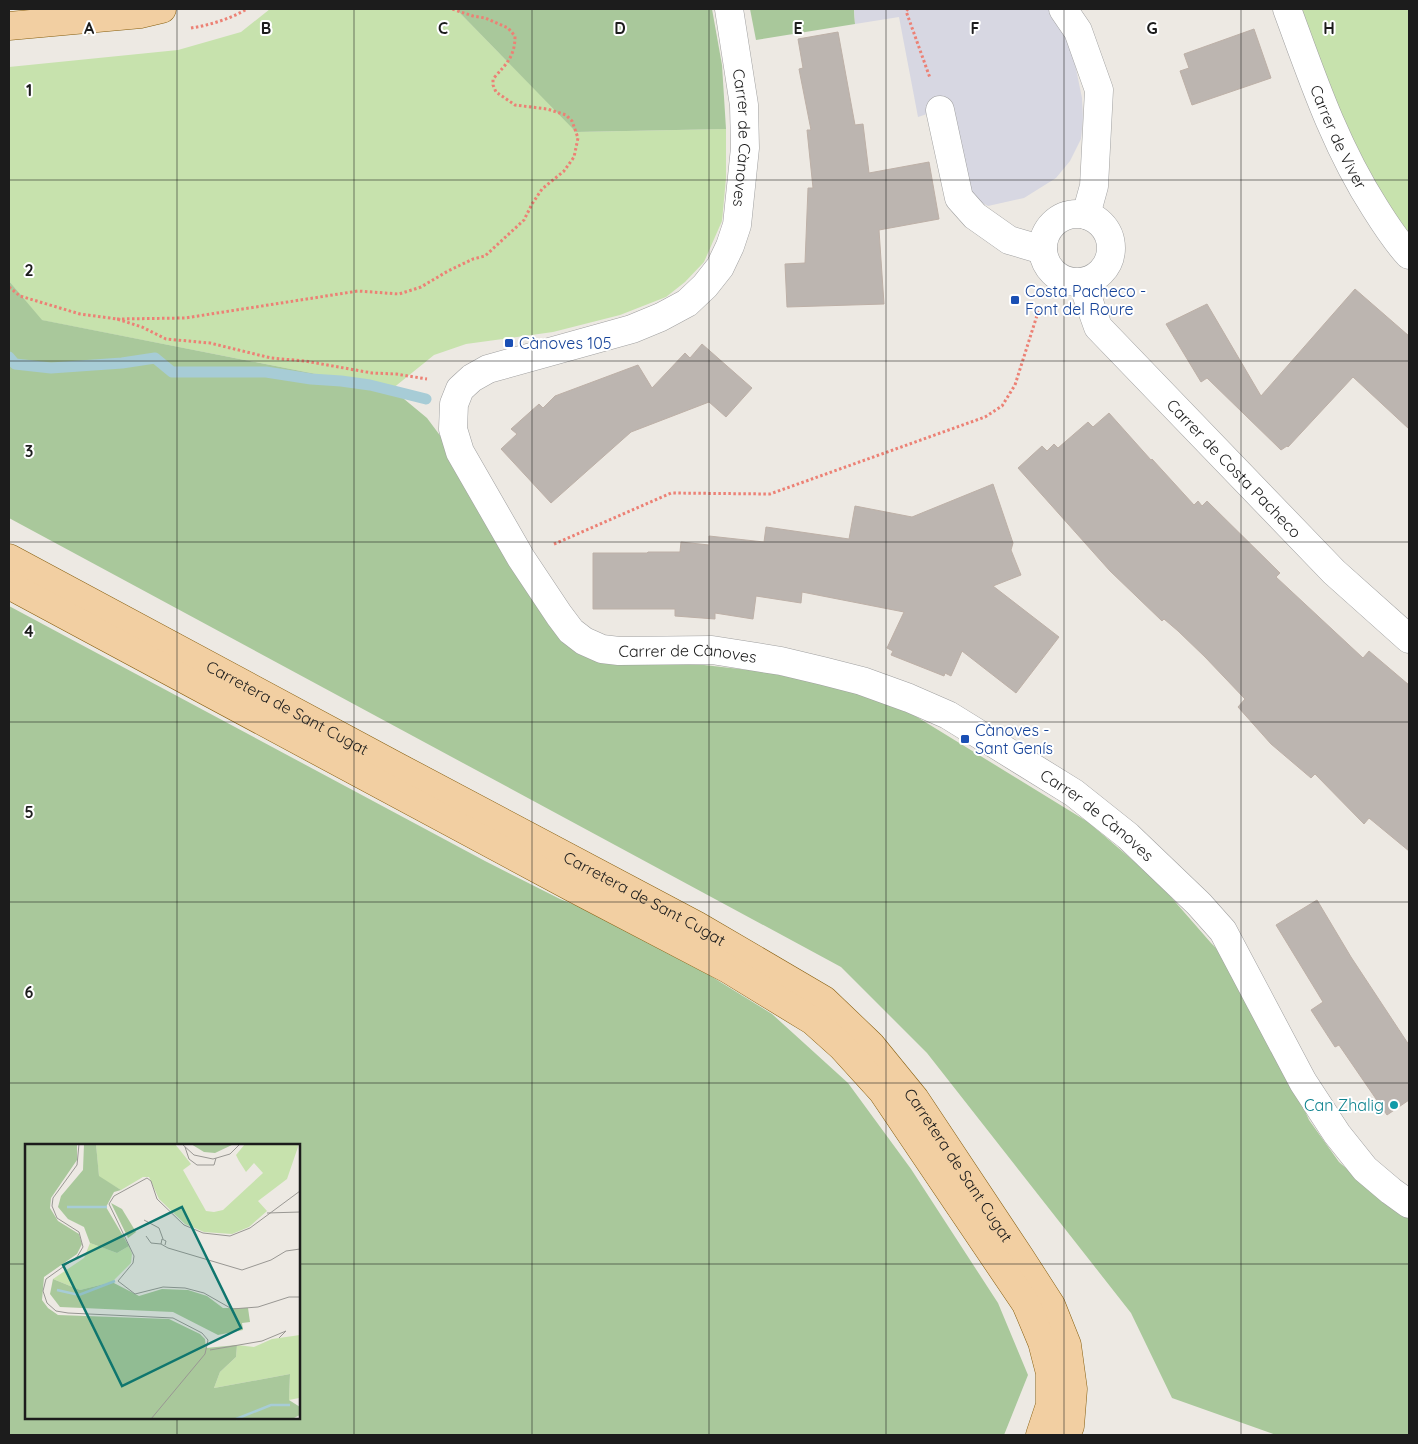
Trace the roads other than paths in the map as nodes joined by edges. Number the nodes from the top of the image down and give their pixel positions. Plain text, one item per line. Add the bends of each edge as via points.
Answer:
1 (162, 9) edge
2 (729, 9) edge
3 (1063, 9) edge
4 (1287, 9) edge
5 (9, 26) edge
6 (940, 110) dead end
7 (1086, 215) junction
8 (1043, 250) junction
9 (1409, 255) edge
10 (1082, 282) junction
11 (9, 558) edge
12 (9, 585) edge
13 (1409, 639) edge
14 (1409, 1204) edge
15 (1040, 1435) edge
16 (1066, 1435) edge

1 - 5 main road via 141,14
2 - 14 street, Carrer de Cànoves via 744,105 745,148 737,225 720,267 687,303 661,317 632,329 488,369 472,378 460,389 454,404 454,429 460,452 559,615 584,641 602,649 619,651 712,650 781,661 862,682 948,715 1074,793 1128,836 1224,931 1303,1082 1337,1134 1366,1169
3 - 7 street via 1078,31 1098,90 1094,186
4 - 9 street, Carrer de Viver via 1341,148 1359,183
6 - 8 street via 958,198 975,216 1009,240
7 - 8 street via 1064,216 1055,222 1043,240
7 - 10 street via 1104,227 1110,238 1111,250 1102,271
8 - 10 street via 1051,270 1061,278
10 - 13 street, Carrer de Costa Pacheco via 1098,327 1334,572
11 - 16 main road, Carretera de Sant Cugat via 696,925 824,1000 871,1045 915,1099 1051,1305 1067,1345 1073,1389 1070,1426
12 - 15 main road, Carretera de Sant Cugat via 728,969 813,1021 882,1091 1026,1304 1042,1342 1050,1373 1050,1405

